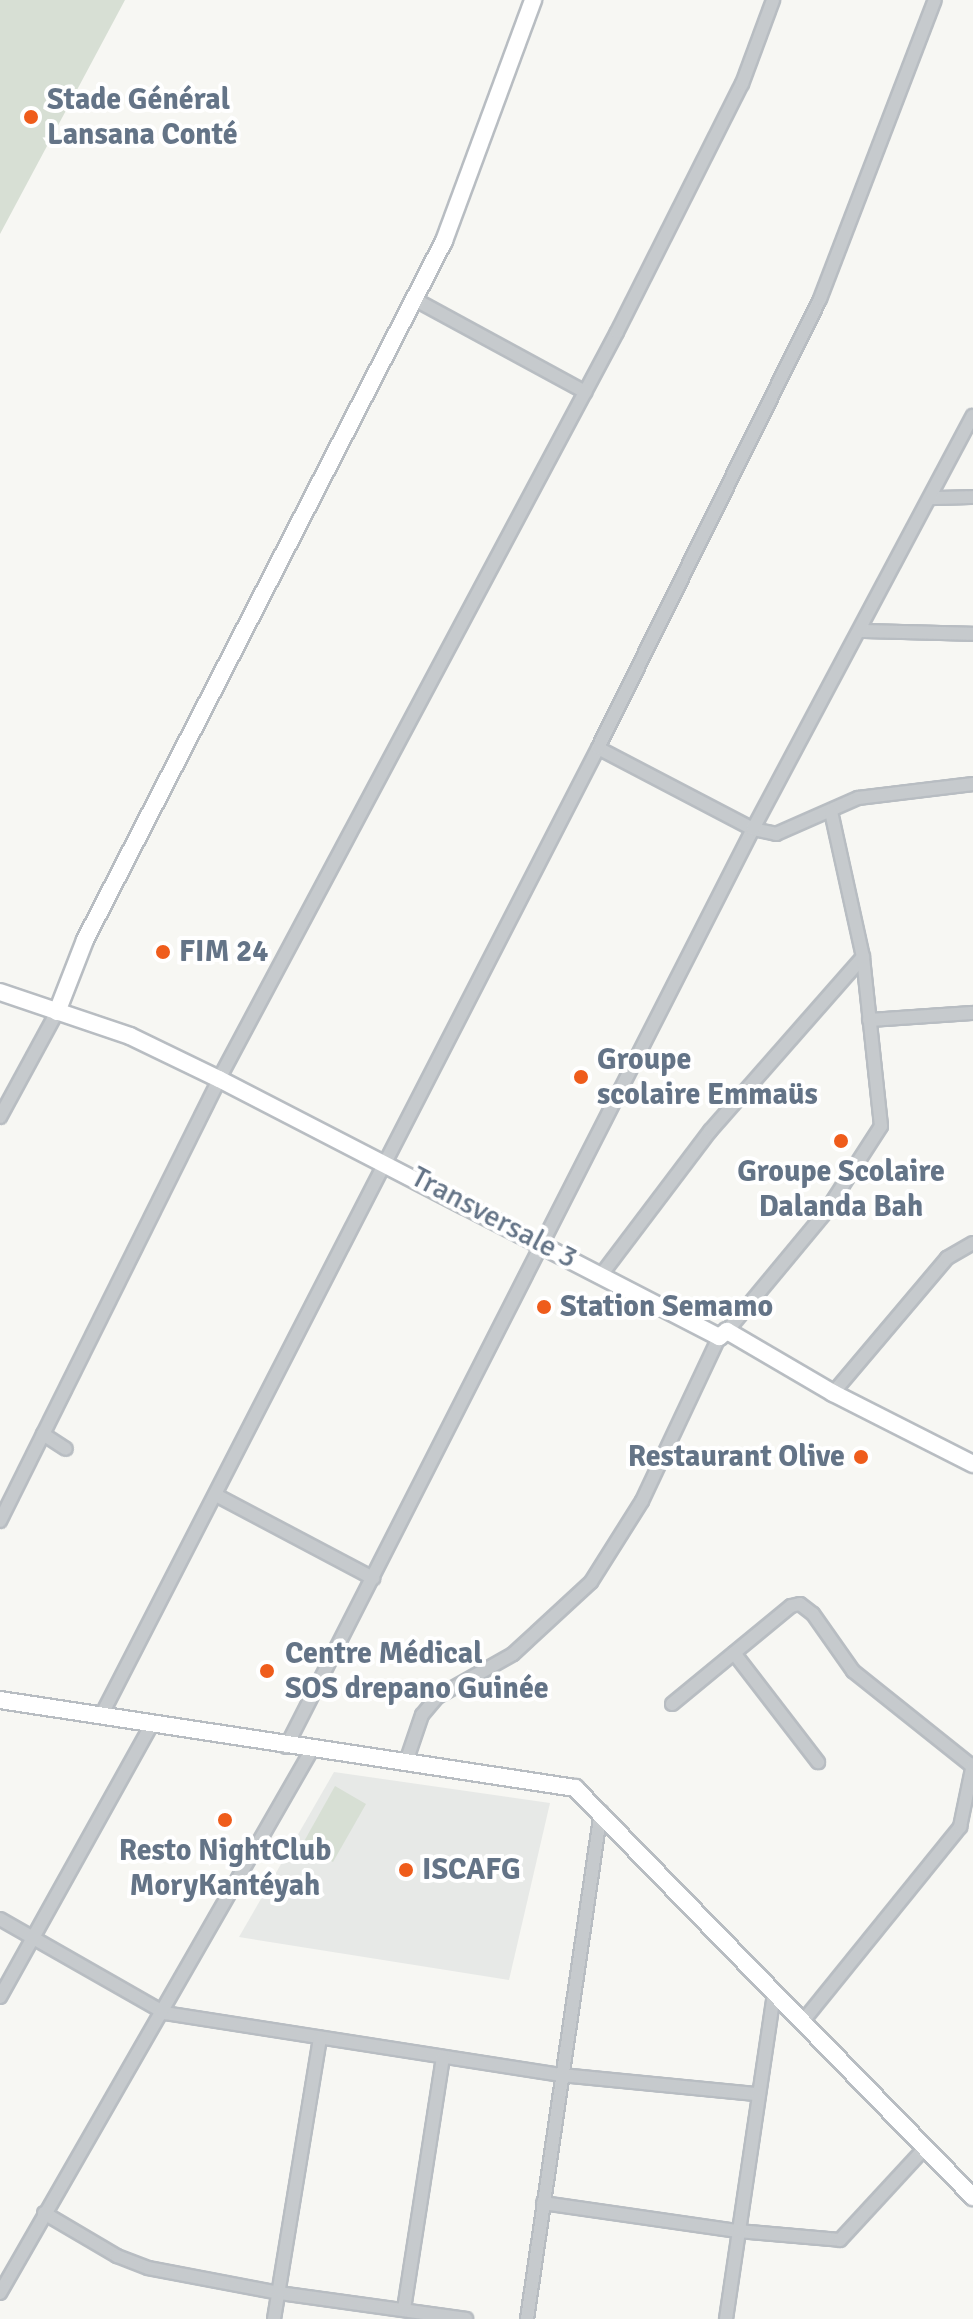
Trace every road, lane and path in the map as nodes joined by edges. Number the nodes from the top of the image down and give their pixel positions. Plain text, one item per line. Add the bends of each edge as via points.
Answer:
1 (533, 0) edge
2 (773, 0) edge
3 (935, 0) edge
4 (414, 299) junction
5 (585, 392) junction
6 (973, 416) edge
7 (973, 497) edge
8 (933, 498) junction
9 (861, 631) junction
10 (973, 634) edge
11 (598, 748) junction
12 (973, 784) edge
13 (831, 812) junction
14 (753, 829) junction
15 (863, 957) junction
16 (0, 992) edge
17 (57, 1012) junction
18 (973, 1013) edge
19 (869, 1020) junction
20 (219, 1079) junction
21 (0, 1117) edge
22 (385, 1161) junction
23 (541, 1241) junction
24 (973, 1243) edge
25 (601, 1275) junction
26 (723, 1334) junction
27 (833, 1393) junction
28 (43, 1434) junction
29 (66, 1449) dead end
30 (973, 1464) edge
31 (216, 1495) junction
32 (0, 1521) edge
33 (373, 1578) junction
34 (734, 1653) junction
35 (0, 1700) edge
36 (672, 1704) dead end
37 (101, 1716) junction
38 (152, 1724) junction
39 (286, 1747) junction
40 (311, 1751) junction
41 (406, 1762) junction
42 (818, 1762) dead end
43 (972, 1765) edge
44 (601, 1811) junction
45 (0, 1919) edge
46 (34, 1939) junction
47 (774, 1995) junction
48 (0, 1997) edge
49 (165, 2013) junction
50 (803, 2021) junction
51 (320, 2038) junction
52 (443, 2057) junction
53 (562, 2075) junction
54 (757, 2094) junction
55 (925, 2148) junction
56 (973, 2197) edge
57 (543, 2203) junction
58 (44, 2213) junction
59 (738, 2231) junction
60 (0, 2293) edge
61 (279, 2293) junction
62 (404, 2309) junction
63 (274, 2319) edge
64 (466, 2319) edge
65 (527, 2319) edge
66 (726, 2319) edge

1 - 4 street via 444,241
2 - 5 street via 742,84
3 - 11 street via 820,299
4 - 5 street
4 - 17 street via 85,940
5 - 20 street
6 - 8 street
7 - 8 street
8 - 9 street
9 - 10 street
9 - 14 street
11 - 14 street
11 - 22 street
12 - 13 street via 858,798
13 - 14 street via 776,834
13 - 15 street
14 - 23 street
15 - 19 street
15 - 25 street via 710,1131
16 - 17 street, Transversale 3
17 - 20 street, Transversale 3 via 130,1036
17 - 21 street
18 - 19 street
19 - 26 street via 881,1126 825,1213
20 - 22 street, Transversale 3
20 - 28 street
22 - 23 street, Transversale 3
22 - 31 street
23 - 25 street, Transversale 3
23 - 33 street
24 - 27 street via 947,1258
25 - 26 street, Transversale 3
26 - 27 street, Transversale 3
26 - 41 street via 642,1501 591,1582 513,1654 437,1697 422,1715
27 - 30 street, Transversale 3
28 - 29 street
28 - 32 street
31 - 33 street
31 - 37 street
33 - 39 street
34 - 36 street
34 - 42 street
34 - 43 street via 791,1606 807,1607 853,1671
35 - 37 street
37 - 38 street
38 - 39 street
38 - 46 street
39 - 40 street
40 - 41 street
40 - 49 street
41 - 44 street via 565,1785
43 - 50 street via 960,1827
44 - 47 street
44 - 53 street
45 - 46 street
46 - 48 street
46 - 49 street
47 - 50 street
47 - 54 street
49 - 51 street
49 - 58 street
50 - 55 street
51 - 52 street
51 - 61 street
52 - 53 street
52 - 62 street
53 - 54 street
53 - 57 street
54 - 59 street
55 - 56 street
55 - 59 street via 840,2240
57 - 59 street
57 - 65 street
58 - 60 street
58 - 61 street via 148,2268
59 - 66 street
61 - 62 street
61 - 63 street
62 - 64 street

